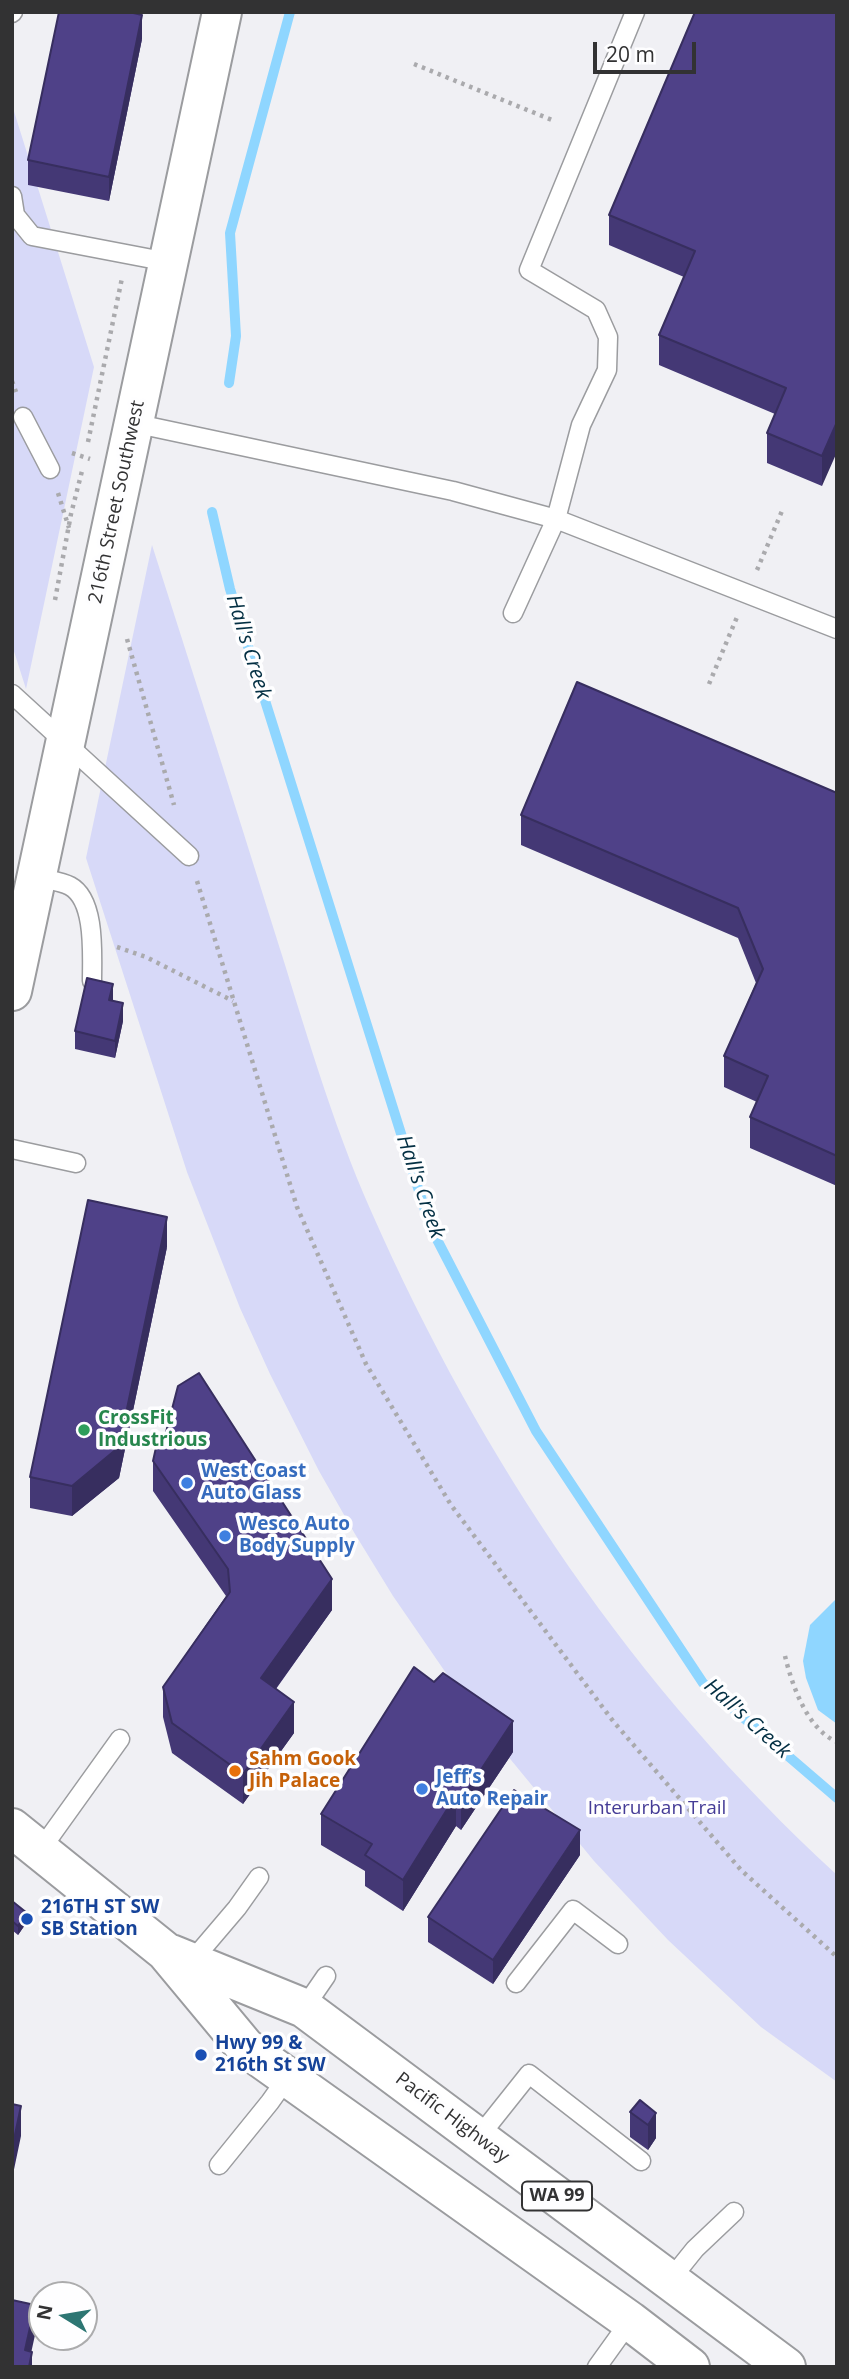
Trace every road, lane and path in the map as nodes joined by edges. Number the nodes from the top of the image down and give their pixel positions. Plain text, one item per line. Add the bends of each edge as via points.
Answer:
1 (222, 12) edge
2 (635, 12) edge
3 (414, 64) dead end
4 (552, 120) dead end
5 (12, 196) edge
6 (127, 254) junction
7 (168, 262) junction
8 (23, 417) dead end
9 (133, 423) junction
10 (88, 442) dead end
11 (81, 456) dead end
12 (90, 459) dead end
13 (50, 469) joint
14 (82, 471) dead end
15 (556, 519) junction
16 (70, 531) junction
17 (54, 604) dead end
18 (513, 613) dead end
19 (123, 628) dead end
20 (837, 629) edge
21 (12, 694) edge
22 (66, 742) junction
23 (189, 856) junction
24 (37, 877) junction
25 (92, 936) junction
26 (92, 981) edge
27 (12, 991) edge
28 (234, 1001) junction
29 (12, 1149) edge
30 (76, 1163) dead end
31 (785, 1656) dead end
32 (120, 1739) dead end
33 (837, 1742) edge
34 (26, 1840) edge
35 (259, 1877) dead end
36 (618, 1944) dead end
37 (178, 1957) junction
38 (837, 1957) edge
39 (326, 1976) dead end
40 (516, 1983) dead end
41 (304, 2008) junction
42 (287, 2078) junction
43 (478, 2137) junction
44 (641, 2161) dead end
45 (219, 2165) dead end
46 (734, 2212) dead end
47 (670, 2280) junction
48 (629, 2321) junction
49 (597, 2367) edge
50 (690, 2367) edge
51 (786, 2367) edge

1 - 7 main road, 216th Street Southwest
2 - 15 lane via 529,271 596,310 608,337 607,370 581,425
3 - 4 path
5 - 6 lane via 15,215 32,236
6 - 7 lane
6 - 10 path
7 - 9 main road, 216th Street Southwest
8 - 13 lane
9 - 15 lane via 453,491
9 - 22 main road, 216th Street Southwest
11 - 12 path
13 - 16 path
14 - 16 path
15 - 18 lane
15 - 20 lane
16 - 17 path
19 - 23 path
21 - 22 lane
22 - 23 lane
22 - 24 main road, 216th Street Southwest
23 - 28 path
24 - 25 lane via 70,886 83,900
24 - 27 main road, 216th Street Southwest
25 - 26 lane
25 - 28 path
28 - 38 path via 297,1207 366,1364 451,1505 613,1721 741,1870
29 - 30 lane
31 - 33 path via 809,1717
32 - 34 lane
34 - 37 main road, Pacific Highway / WA 99
35 - 37 lane via 237,1908
36 - 40 lane via 573,1910
37 - 41 main road, Pacific Highway / WA 99
37 - 42 main road, Pacific Highway / WA 99 via 245,2047
39 - 41 lane
41 - 43 main road, Pacific Highway / WA 99
42 - 45 lane
42 - 48 main road, Pacific Highway / WA 99
43 - 44 lane via 529,2074
43 - 47 main road, Pacific Highway / WA 99
46 - 47 lane
47 - 51 main road, Pacific Highway / WA 99
48 - 49 lane
48 - 50 main road, Pacific Highway / WA 99

